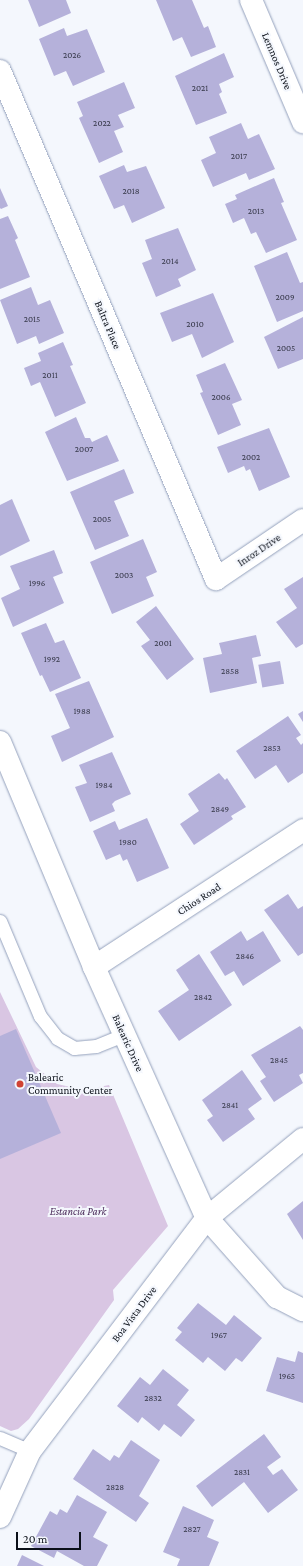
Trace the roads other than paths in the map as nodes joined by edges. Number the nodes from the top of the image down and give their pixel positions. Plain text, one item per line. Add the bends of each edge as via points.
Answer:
1 (250, 0) edge
2 (0, 71) edge
3 (303, 122) edge
4 (303, 520) edge
5 (216, 579) joint
6 (0, 742) edge
7 (303, 830) edge
8 (1, 929) edge
9 (94, 967) junction
10 (124, 1034) junction
11 (303, 1139) edge
12 (207, 1218) junction
13 (303, 1310) edge
14 (0, 1438) edge
15 (30, 1451) junction
16 (0, 1517) edge

1 - 3 street, Lemnos Drive
2 - 5 street, Baltra Place
4 - 5 street, Inroz Drive
6 - 9 street, Balearic Drive
7 - 9 street, Chios Road
8 - 10 lane via 40,1016 57,1038 74,1048 96,1046
9 - 10 street, Balearic Drive
10 - 12 street, Balearic Drive
11 - 12 street, Boa Vista Drive
12 - 13 street, Balearic Drive via 277,1297
12 - 15 street, Boa Vista Drive
14 - 15 lane
15 - 16 street, Boa Vista Drive

